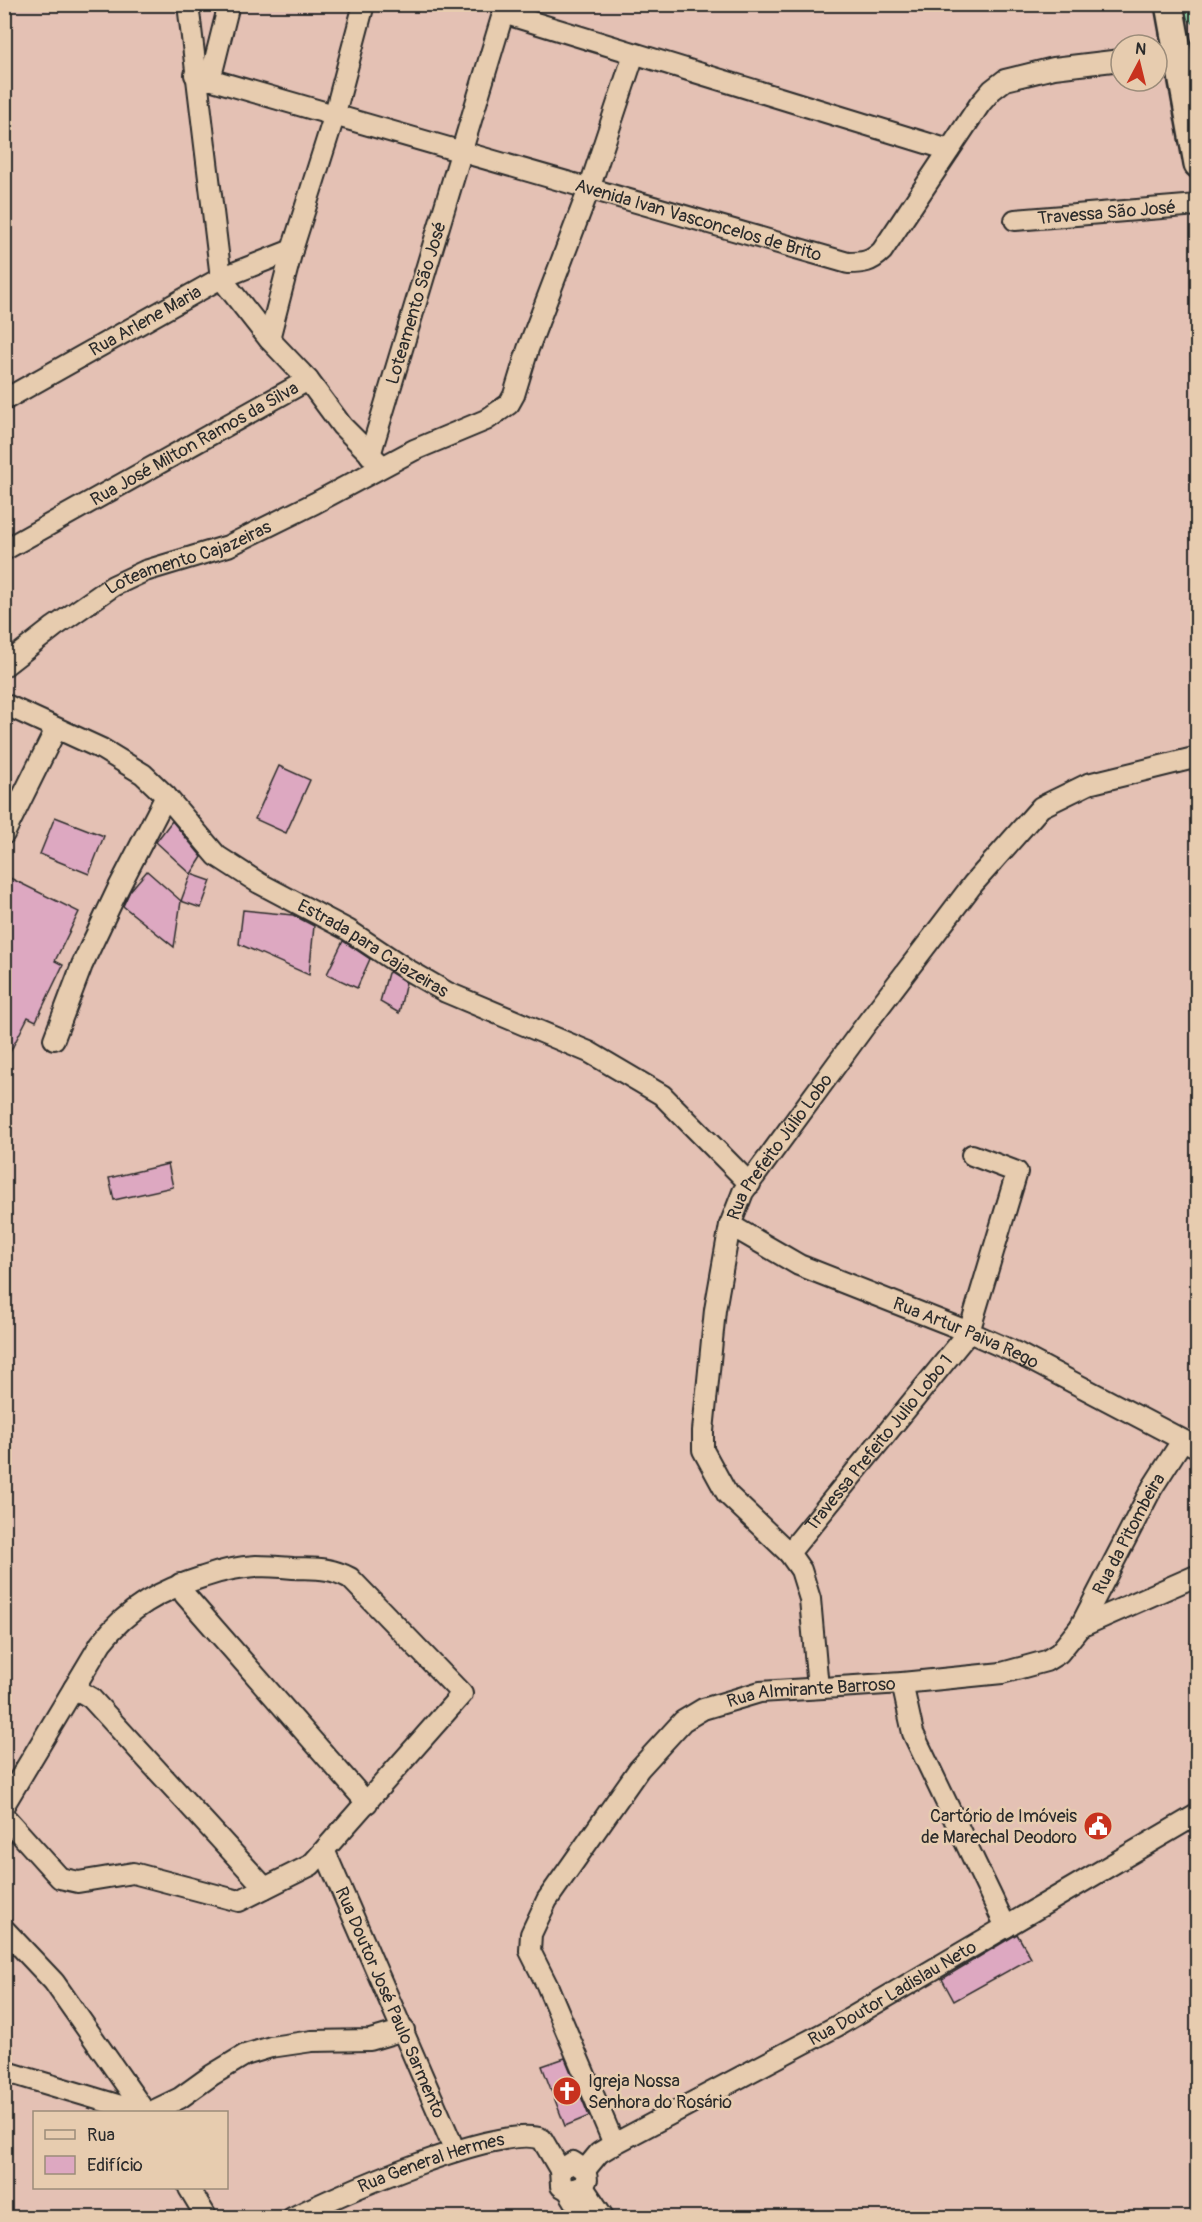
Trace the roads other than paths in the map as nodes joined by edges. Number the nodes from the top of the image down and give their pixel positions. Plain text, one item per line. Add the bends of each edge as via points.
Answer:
1 (188, 4) edge
2 (229, 4) edge
3 (364, 4) edge
4 (1169, 4) edge
5 (505, 9) edge
6 (1177, 53) edge
7 (634, 54) junction
8 (1109, 61) edge
9 (202, 78) junction
10 (334, 117) junction
11 (949, 150) junction
12 (462, 152) junction
13 (1197, 164) edge
14 (589, 189) junction
15 (1197, 205) edge
16 (1015, 220) dead end
17 (292, 250) junction
18 (221, 278) junction
19 (269, 339) junction
20 (308, 380) junction
21 (4, 400) edge
22 (376, 460) junction
23 (4, 550) edge
24 (4, 666) edge
25 (4, 704) edge
26 (56, 729) junction
27 (1197, 757) edge
28 (166, 796) junction
29 (4, 834) edge
30 (54, 1039) dead end
31 (972, 1155) dead end
32 (750, 1184) junction
33 (730, 1225) junction
34 (969, 1332) junction
35 (1190, 1445) edge
36 (789, 1553) junction
37 (1197, 1575) edge
38 (180, 1584) junction
39 (1080, 1628) junction
40 (902, 1683) junction
41 (74, 1688) junction
42 (818, 1688) junction
43 (367, 1803) junction
44 (4, 1805) edge
45 (1197, 1814) edge
46 (4, 1816) edge
47 (325, 1852) junction
48 (265, 1888) junction
49 (1006, 1927) junction
50 (4, 1929) edge
51 (404, 2030) junction
52 (4, 2071) edge
53 (138, 2111) edge
54 (145, 2111) edge
55 (153, 2111) edge
56 (614, 2144) junction
57 (455, 2151) junction
58 (579, 2182) junction
59 (190, 2189) edge
60 (207, 2217) edge
61 (292, 2217) edge
62 (585, 2217) edge
63 (604, 2217) edge

1 - 9 street
2 - 9 street
3 - 10 street
4 - 6 street
5 - 7 street
5 - 12 street, Loteamento São José
6 - 13 street
7 - 11 street
7 - 14 street, Loteamento Cajazeiras
8 - 11 street, Avenida Ivan Vasconcelos de Brito via 1054,68 1005,80 986,97
9 - 10 street, Avenida Ivan Vasconcelos de Brito
9 - 18 street
10 - 12 street, Avenida Ivan Vasconcelos de Brito
10 - 17 street
11 - 14 street, Avenida Ivan Vasconcelos de Brito via 882,251 865,263 848,263
12 - 14 street, Avenida Ivan Vasconcelos de Brito
12 - 22 street, Loteamento São José
14 - 22 street, Loteamento Cajazeiras via 509,404 486,420
15 - 16 street, Travessa São José
17 - 18 street, Rua Arlene Maria
17 - 19 street
18 - 19 street, Rua José Milton Ramos da Silva
18 - 21 street, Rua Arlene Maria
19 - 20 street, Rua José Milton Ramos da Silva
20 - 22 street via 324,404
20 - 23 street, Rua José Milton Ramos da Silva
22 - 24 street, Loteamento Cajazeiras via 315,503 228,546 145,571 113,586
25 - 26 street, Estrada para Cajazeiras
26 - 28 street, Estrada para Cajazeiras via 102,749 143,774
26 - 29 street
27 - 32 street, Rua Prefeito Júlio Lobo via 1088,784 1041,807 958,903
28 - 30 street via 82,965
28 - 32 street, Estrada para Cajazeiras via 217,856 259,883 348,930 447,992 588,1052 662,1095
31 - 34 street, Travessa Prefeito Julio Lobo 1 via 1017,1172
32 - 33 street, Rua Prefeito Júlio Lobo
33 - 34 street, Rua Artur Paiva Rego via 799,1265
33 - 36 street, Rua Prefeito Júlio Lobo via 715,1310 703,1450 727,1494
34 - 35 street, Rua Artur Paiva Rego via 1019,1354
34 - 36 street, Travessa Prefeito Julio Lobo 1
35 - 39 street, Rua da Pitombeira via 1152,1488
36 - 42 street, Rua Prefeito Júlio Lobo via 801,1570 810,1599
37 - 39 street, Rua Almirante Barroso
38 - 41 street via 149,1599 122,1619 101,1643
38 - 43 street via 185,1595
38 - 43 street via 255,1566 335,1570 350,1578 462,1694
39 - 40 street, Rua Almirante Barroso via 1059,1653 1046,1661 1002,1672
40 - 42 street, Rua Almirante Barroso
40 - 49 street via 913,1733
41 - 44 street
41 - 48 street via 91,1698
42 - 56 street, Rua Almirante Barroso via 760,1692 703,1709 683,1720 639,1769 547,1900 531,1934 530,1951
43 - 47 street
45 - 49 street, Rua Doutor Ladislau Neto
46 - 48 street via 60,1878 78,1882 133,1873 239,1901
47 - 48 street via 311,1865
47 - 51 street, Rua Doutor José Paulo Sarmento
49 - 56 street, Rua Doutor Ladislau Neto via 837,2026
50 - 54 street via 54,1982
51 - 55 street via 370,2040 312,2041 245,2055
51 - 57 street, Rua Doutor José Paulo Sarmento
52 - 53 street
56 - 58 street, Rua Doutor Ladislau Neto via 599,2153
57 - 58 street, Rua General Hermes via 535,2136 542,2139 560,2170 573,2162
57 - 61 street, Rua General Hermes via 361,2185
58 - 62 street
58 - 63 street
59 - 60 street

